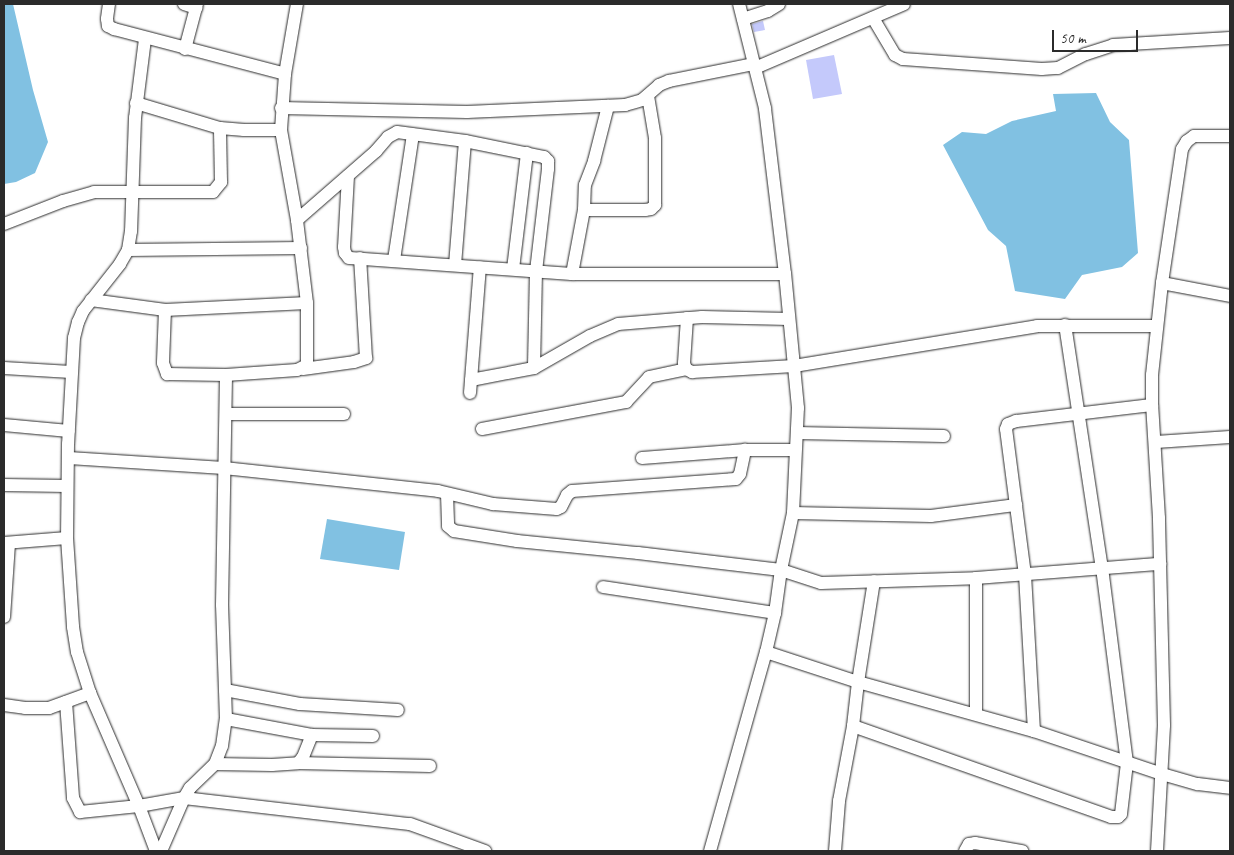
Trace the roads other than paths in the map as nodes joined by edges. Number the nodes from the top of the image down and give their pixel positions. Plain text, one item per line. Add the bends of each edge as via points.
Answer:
1 (110, 4) edge
2 (184, 4) edge
3 (297, 4) edge
4 (739, 4) edge
5 (779, 4) edge
6 (904, 4) edge
7 (197, 6) edge
8 (873, 18) junction
9 (743, 19) junction
10 (1230, 38) edge
11 (145, 39) junction
12 (185, 49) junction
13 (754, 66) junction
14 (285, 74) junction
15 (648, 96) junction
16 (136, 103) junction
17 (608, 106) junction
18 (281, 108) junction
19 (220, 128) junction
20 (280, 130) junction
21 (413, 134) junction
22 (1230, 136) edge
23 (465, 141) junction
24 (527, 154) junction
25 (348, 176) junction
26 (132, 193) junction
27 (584, 210) junction
28 (298, 220) junction
29 (4, 224) edge
30 (301, 248) junction
31 (128, 250) junction
32 (360, 258) junction
33 (394, 260) junction
34 (455, 265) junction
35 (480, 267) junction
36 (513, 269) junction
37 (536, 270) junction
38 (572, 274) junction
39 (785, 274) junction
40 (1162, 283) junction
41 (1230, 296) edge
42 (91, 300) junction
43 (308, 303) junction
44 (165, 310) junction
45 (687, 318) junction
46 (789, 319) junction
47 (1065, 325) junction
48 (1157, 326) junction
49 (794, 366) junction
50 (4, 368) edge
51 (534, 368) junction
52 (303, 369) junction
53 (686, 370) junction
54 (71, 372) junction
55 (226, 375) junction
56 (1152, 405) junction
57 (226, 414) junction
58 (344, 414) dead end
59 (1077, 415) junction
60 (4, 425) edge
61 (482, 429) dead end
62 (69, 431) junction
63 (796, 433) junction
64 (944, 436) dead end
65 (1230, 437) edge
66 (1156, 442) junction
67 (746, 450) junction
68 (795, 450) junction
69 (69, 458) junction
70 (642, 458) dead end
71 (224, 468) junction
72 (4, 485) edge
73 (67, 486) junction
74 (447, 494) junction
75 (1016, 505) junction
76 (793, 513) junction
77 (68, 538) junction
78 (6, 543) edge
79 (1160, 564) junction
80 (1102, 569) junction
81 (781, 570) junction
82 (1025, 575) junction
83 (976, 578) junction
84 (874, 581) junction
85 (603, 587) dead end
86 (775, 614) junction
87 (4, 617) edge
88 (766, 652) junction
89 (858, 682) junction
90 (225, 690) junction
91 (90, 693) junction
92 (66, 702) junction
93 (4, 708) edge
94 (398, 710) dead end
95 (976, 714) junction
96 (226, 719) junction
97 (853, 726) junction
98 (1034, 731) junction
99 (312, 735) junction
100 (373, 736) dead end
101 (1127, 763) junction
102 (214, 764) junction
103 (298, 764) junction
104 (430, 766) dead end
105 (1162, 774) junction
106 (1230, 788) edge
107 (184, 798) junction
108 (139, 806) junction
109 (472, 849) edge
110 (156, 851) edge
111 (162, 851) edge
112 (485, 851) edge
113 (710, 851) edge
114 (835, 851) edge
115 (965, 851) edge
116 (1022, 851) edge
117 (1157, 851) edge

1 - 11 street via 108,26
2 - 7 street
3 - 14 street
4 - 9 street
5 - 9 street
6 - 8 street
7 - 12 street
8 - 10 street via 895,55 903,59 1042,69 1058,68 1113,45
8 - 13 street
9 - 13 street
11 - 12 street
11 - 16 street
12 - 14 street
13 - 15 street via 669,82 659,85
13 - 39 street via 764,108
14 - 18 street
15 - 17 street via 635,103
15 - 27 street via 654,138 656,205 651,210
16 - 19 street
16 - 26 street
17 - 18 street via 467,112
17 - 27 street via 585,185
18 - 20 street
19 - 20 street
19 - 26 street via 221,182 213,192
20 - 28 street
21 - 23 street
21 - 25 street via 391,134
21 - 33 street
22 - 40 street via 1194,136 1182,149
23 - 24 street
23 - 34 street
24 - 36 street
24 - 37 street via 544,157 548,161
25 - 28 street
25 - 32 street via 344,247 349,258
26 - 29 street via 108,191 79,196
26 - 31 street
27 - 38 street
28 - 30 street
30 - 31 street
30 - 43 street
31 - 42 street
32 - 33 street
32 - 52 street via 366,358
33 - 34 street
34 - 35 street
35 - 36 street
35 - 51 street via 470,386
36 - 37 street
37 - 38 street
37 - 51 street
38 - 39 street
39 - 46 street
40 - 41 street
40 - 48 street
42 - 44 street
42 - 54 street via 78,322
43 - 44 street
43 - 52 street via 308,360
44 - 55 street via 163,363 167,374
45 - 46 street
45 - 51 street via 618,324
45 - 53 street
46 - 49 street
47 - 48 street
47 - 49 street via 1007,330
47 - 59 street
48 - 56 street
49 - 53 street
49 - 63 street via 798,408
50 - 54 street
52 - 55 street
53 - 61 street via 649,377 626,402
54 - 62 street
55 - 57 street
56 - 59 street
56 - 66 street
57 - 58 street
57 - 71 street
59 - 75 street via 1008,424 1006,436
59 - 80 street
60 - 62 street
62 - 69 street
63 - 64 street
63 - 68 street
65 - 66 street
66 - 79 street
67 - 68 street
67 - 70 street
67 - 74 street via 736,479 572,491 558,509 482,503
68 - 76 street
69 - 71 street
69 - 73 street
71 - 74 street
71 - 90 street via 222,605
72 - 73 street
73 - 77 street
74 - 81 street via 448,526 454,531 517,542
75 - 76 street via 931,516
75 - 82 street
76 - 81 street
77 - 78 street
77 - 91 street via 73,627
78 - 87 street
79 - 80 street
79 - 105 street
80 - 82 street
80 - 101 street
81 - 84 street via 821,583
81 - 86 street
82 - 83 street
82 - 98 street
83 - 84 street
83 - 95 street
84 - 89 street
85 - 86 street
86 - 88 street
88 - 89 street
88 - 113 street
89 - 95 street
89 - 97 street
90 - 94 street via 300,704
90 - 96 street
91 - 92 street
91 - 108 street
92 - 93 street via 37,709
92 - 108 street via 75,805 80,812
95 - 98 street
96 - 99 street
96 - 102 street via 222,746
97 - 101 street via 1111,817 1121,814
97 - 114 street via 839,800
98 - 101 street
99 - 100 street
99 - 103 street
101 - 105 street
102 - 103 street
102 - 107 street
103 - 104 street
105 - 106 street via 1198,784
105 - 117 street
107 - 108 street
107 - 109 street via 410,824
107 - 111 street
108 - 110 street
109 - 112 street
115 - 116 street via 969,844 975,843

